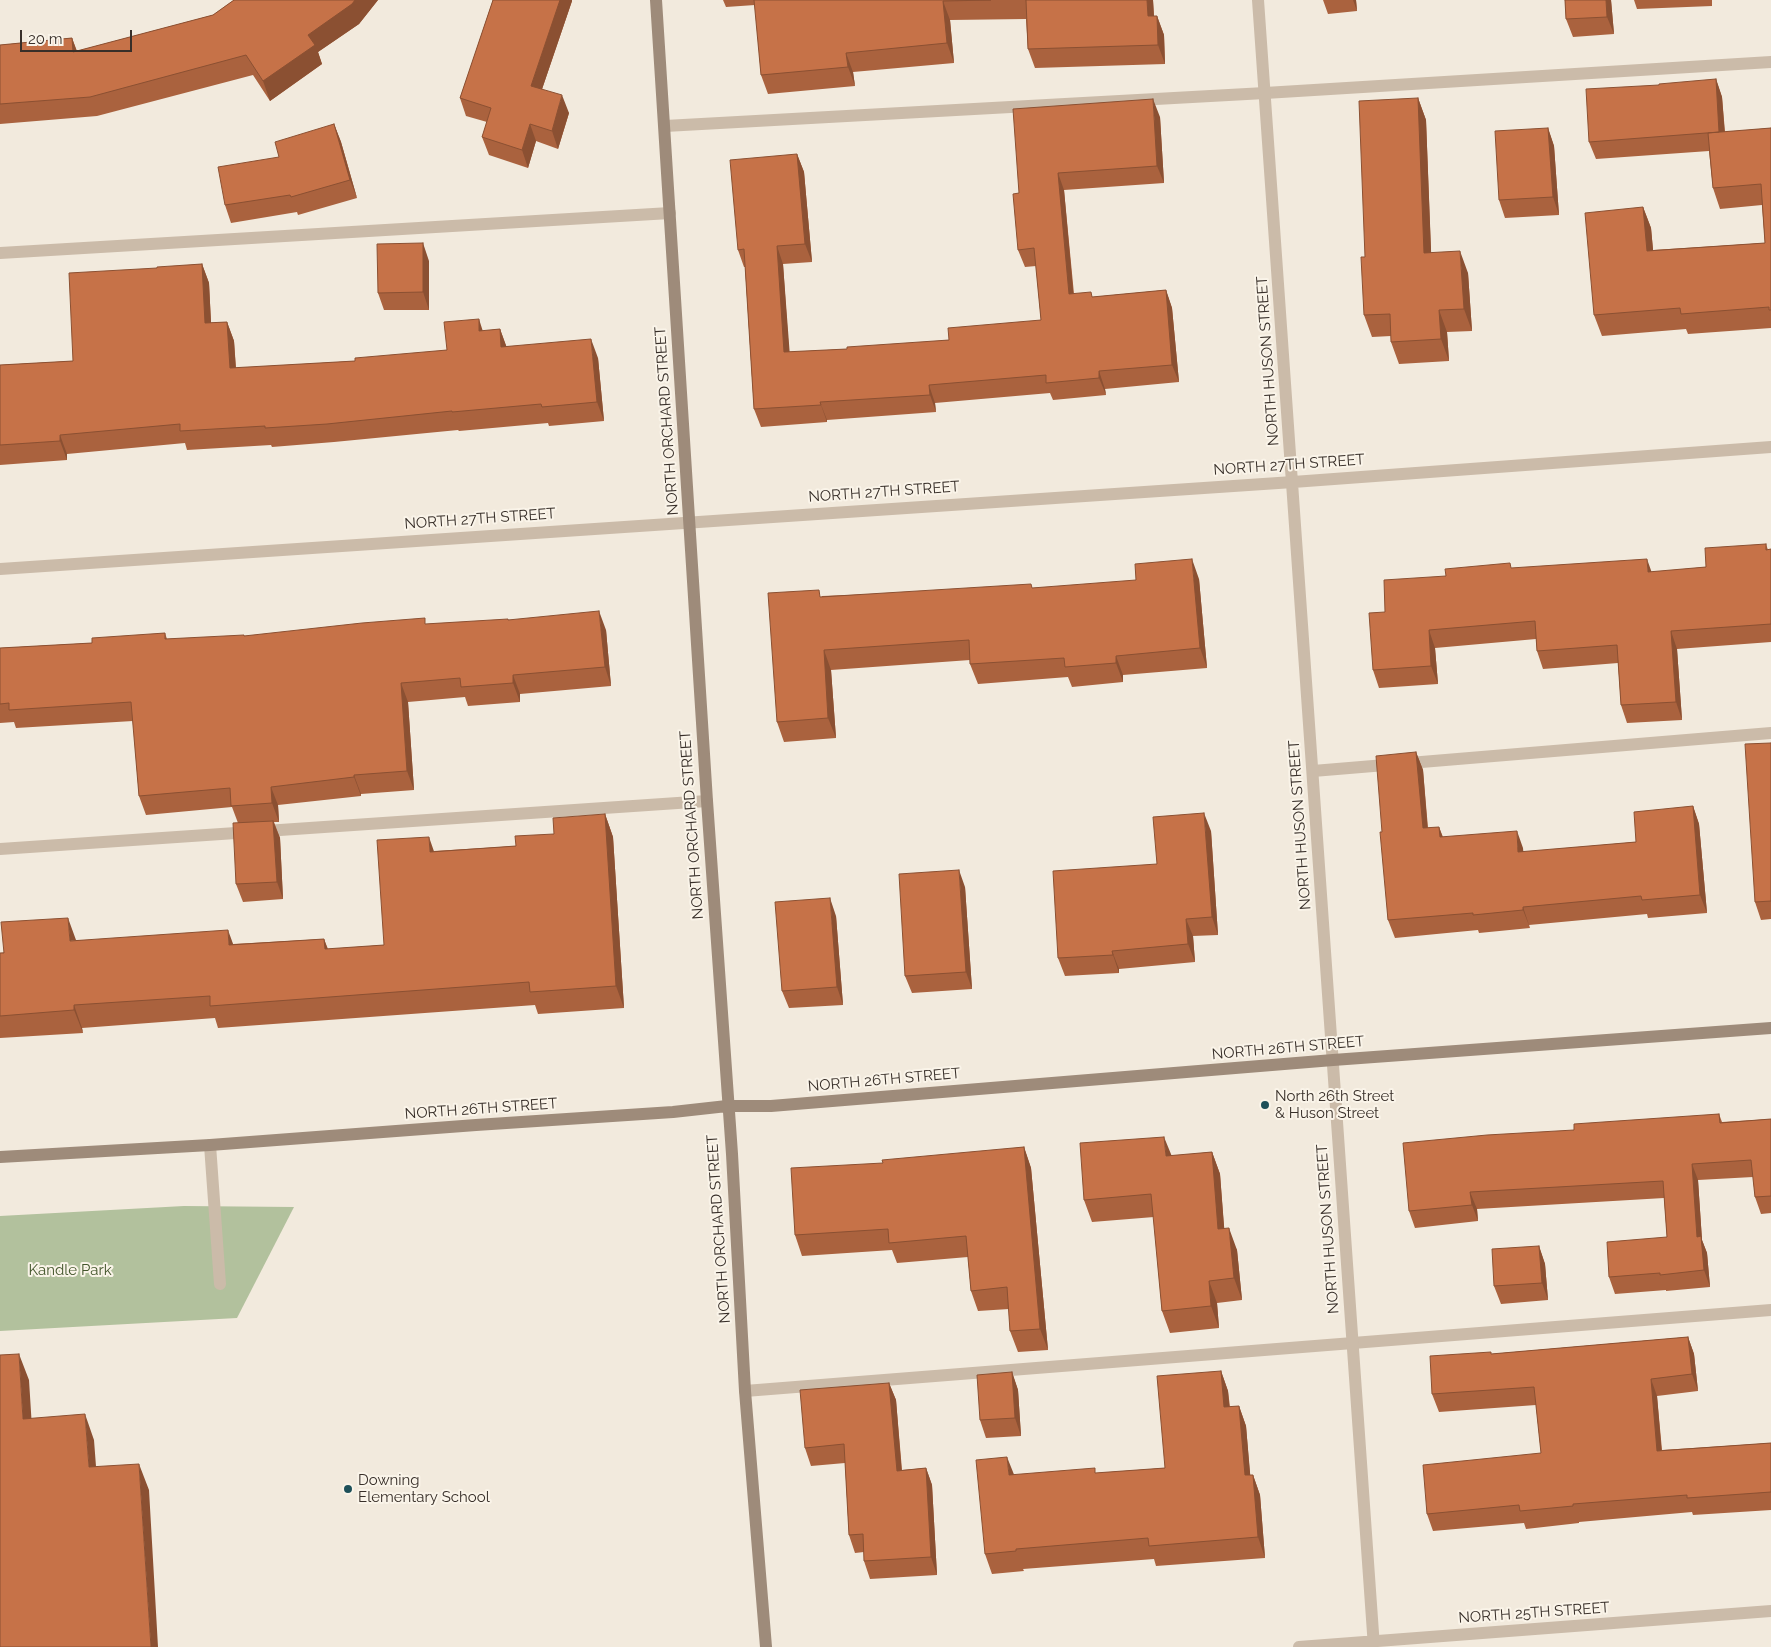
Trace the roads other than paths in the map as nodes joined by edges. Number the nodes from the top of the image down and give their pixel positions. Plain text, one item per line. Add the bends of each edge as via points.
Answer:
1 (656, 0) edge
2 (1258, 0) edge
3 (1771, 62) edge
4 (1265, 93) junction
5 (665, 126) junction
6 (670, 213) junction
7 (0, 253) edge
8 (1771, 447) edge
9 (1293, 482) junction
10 (689, 521) junction
11 (0, 569) edge
12 (1771, 733) edge
13 (1313, 771) junction
14 (707, 802) junction
15 (0, 848) edge
16 (1771, 1028) edge
17 (1333, 1060) junction
18 (727, 1106) junction
19 (210, 1145) junction
20 (0, 1157) edge
21 (220, 1284) dead end
22 (1771, 1310) edge
23 (1353, 1343) junction
24 (745, 1392) junction
25 (1771, 1612) edge
26 (1374, 1644) edge
27 (766, 1647) edge
28 (1299, 1647) edge

1 - 5 street, NORTH ORCHARD STREET
2 - 4 street, NORTH HUSON STREET
3 - 4 street
4 - 5 street
4 - 9 street, NORTH HUSON STREET
5 - 6 street, NORTH ORCHARD STREET
6 - 7 street
6 - 10 street, NORTH ORCHARD STREET
8 - 9 street, NORTH 27TH STREET
9 - 10 street, NORTH 27TH STREET
9 - 13 street, NORTH HUSON STREET
10 - 11 street, NORTH 27TH STREET
10 - 14 street, NORTH ORCHARD STREET
12 - 13 street
13 - 17 street, NORTH HUSON STREET
14 - 15 street
14 - 18 street, NORTH ORCHARD STREET
16 - 17 street, NORTH 26TH STREET
17 - 18 street, NORTH 26TH STREET via 771,1106
17 - 23 street, NORTH HUSON STREET
18 - 19 street, NORTH 26TH STREET
18 - 24 street, NORTH ORCHARD STREET
19 - 20 street, NORTH 26TH STREET
19 - 21 street
22 - 23 street
23 - 24 street
23 - 26 street, NORTH HUSON STREET
24 - 27 street, NORTH ORCHARD STREET
25 - 26 street, NORTH 25TH STREET
26 - 28 street, NORTH 25TH STREET

